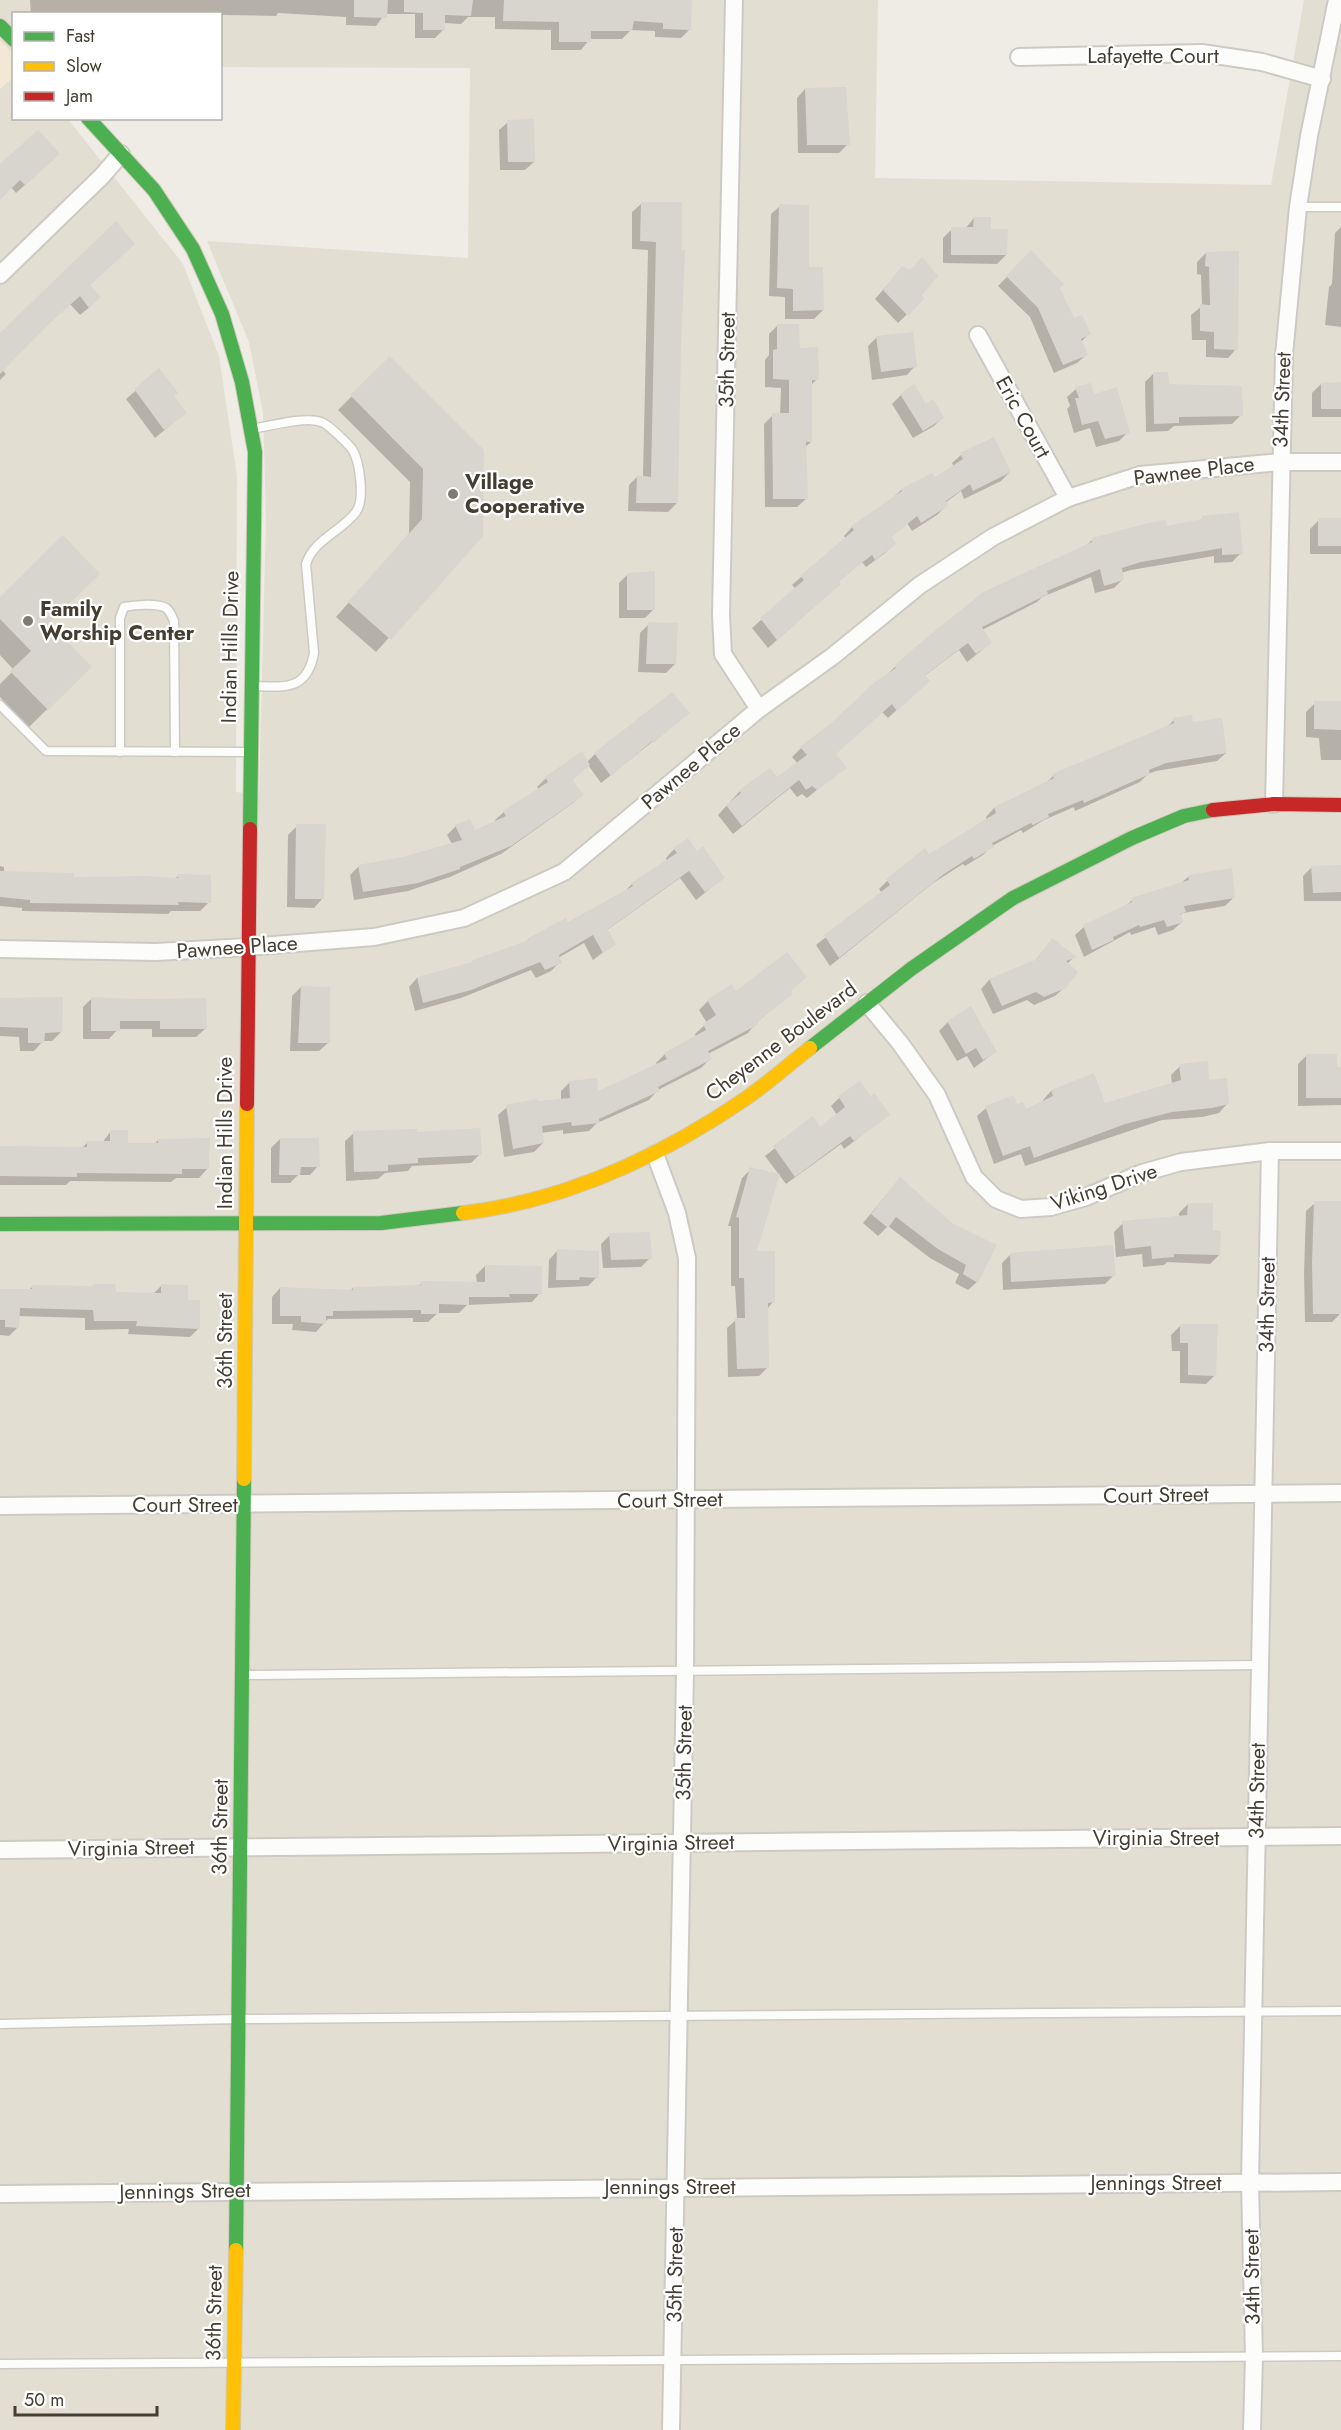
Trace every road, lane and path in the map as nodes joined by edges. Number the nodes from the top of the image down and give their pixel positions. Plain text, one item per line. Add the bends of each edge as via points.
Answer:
1 (734, 0) edge
2 (1337, 0) edge
3 (0, 26) edge
4 (12, 38) edge
5 (1019, 57) dead end
6 (1322, 79) junction
7 (90, 120) edge
8 (121, 154) junction
9 (1298, 207) junction
10 (1341, 207) edge
11 (0, 274) edge
12 (978, 335) dead end
13 (251, 429) junction
14 (1280, 462) junction
15 (1341, 462) edge
16 (1068, 498) junction
17 (251, 686) junction
18 (0, 705) edge
19 (759, 709) junction
20 (120, 752) junction
21 (175, 752) junction
22 (250, 752) junction
23 (1274, 804) junction
24 (1341, 805) edge
25 (247, 947) junction
26 (0, 949) edge
27 (867, 1003) junction
28 (1270, 1151) junction
29 (1341, 1151) edge
30 (655, 1154) junction
31 (0, 1224) edge
32 (246, 1224) junction
33 (1341, 1493) edge
34 (1263, 1494) junction
35 (687, 1499) junction
36 (244, 1504) junction
37 (0, 1506) edge
38 (1260, 1665) junction
39 (685, 1672) junction
40 (243, 1675) junction
41 (1341, 1836) edge
42 (1255, 1837) junction
43 (682, 1844) junction
44 (241, 1847) junction
45 (0, 1850) edge
46 (1254, 2010) junction
47 (1341, 2011) edge
48 (679, 2016) junction
49 (239, 2019) junction
50 (0, 2024) edge
51 (1250, 2182) junction
52 (1341, 2182) edge
53 (677, 2187) junction
54 (236, 2191) junction
55 (0, 2194) edge
56 (1341, 2356) edge
57 (1254, 2357) junction
58 (673, 2361) junction
59 (234, 2362) junction
60 (0, 2364) edge
61 (233, 2430) edge
62 (671, 2430) edge
63 (1252, 2430) edge

1 - 19 street, 35th Street via 721,615 723,654
2 - 6 street, 34th Street
3 - 4 main road
5 - 6 street, Lafayette Court via 1202,53 1262,62
6 - 9 street, 34th Street
7 - 8 main road, Indian Hills Drive
8 - 11 street
8 - 13 main road, Indian Hills Drive via 153,190 208,279 227,324
9 - 10 lane
9 - 14 street, 34th Street via 1284,355
12 - 16 street, Eric Court
13 - 17 main road, Indian Hills Drive via 255,452
13 - 17 lane via 308,420 322,422 352,449 358,464 360,500 357,511 317,545 306,564 313,661 292,687
14 - 15 street, Pawnee Place
14 - 16 street, Pawnee Place via 1140,475
14 - 23 street, 34th Street
16 - 19 street, Pawnee Place via 993,537 920,585 833,656
17 - 22 main road, Indian Hills Drive
18 - 20 lane via 46,751
19 - 25 street, Pawnee Place via 564,872 464,918 374,937
20 - 21 lane
20 - 21 lane via 120,612 129,606 161,606 171,613 175,630
21 - 22 lane
22 - 25 main road, Indian Hills Drive
23 - 24 main road, Cheyenne Boulevard
23 - 27 main road, Cheyenne Boulevard via 1184,816 1132,838 1013,898
25 - 26 street, Pawnee Place via 156,952
25 - 32 main road, Indian Hills Drive
27 - 28 street, Viking Drive via 937,1095 974,1177 996,1199 1021,1209 1051,1207 1086,1197 1142,1173 1181,1162
27 - 30 main road, Cheyenne Boulevard via 746,1099
28 - 29 street, Viking Drive
28 - 34 street, 34th Street
30 - 32 main road, Cheyenne Boulevard via 534,1200 472,1212 381,1223
30 - 35 street, 35th Street via 677,1213 687,1258
31 - 32 main road, Cheyenne Boulevard
32 - 36 main road, 36th Street
33 - 34 street, Court Street
34 - 35 street, Court Street
34 - 38 street, 34th Street
35 - 36 street, Court Street
35 - 39 street, 35th Street
36 - 37 street, Court Street
36 - 40 main road, 36th Street
38 - 39 lane
38 - 42 street, 34th Street
39 - 40 lane
39 - 43 street, 35th Street
40 - 44 main road, 36th Street
41 - 42 street, Virginia Street
42 - 43 street, Virginia Street
42 - 46 street, 34th Street
43 - 44 street, Virginia Street
43 - 48 street, 35th Street
44 - 45 street, Virginia Street
44 - 49 main road, 36th Street
46 - 47 lane
46 - 48 lane
46 - 51 street, 34th Street
48 - 49 lane
48 - 53 street, 35th Street
49 - 50 lane
49 - 54 main road, 36th Street
51 - 52 street, Jennings Street
51 - 53 street, Jennings Street
51 - 57 street, 34th Street
53 - 54 street, Jennings Street
53 - 58 street, 35th Street
54 - 55 street, Jennings Street
54 - 59 main road, 36th Street
56 - 57 lane
57 - 58 lane
57 - 63 street, 34th Street
58 - 59 lane
58 - 62 street, 35th Street
59 - 60 lane
59 - 61 main road, 36th Street

